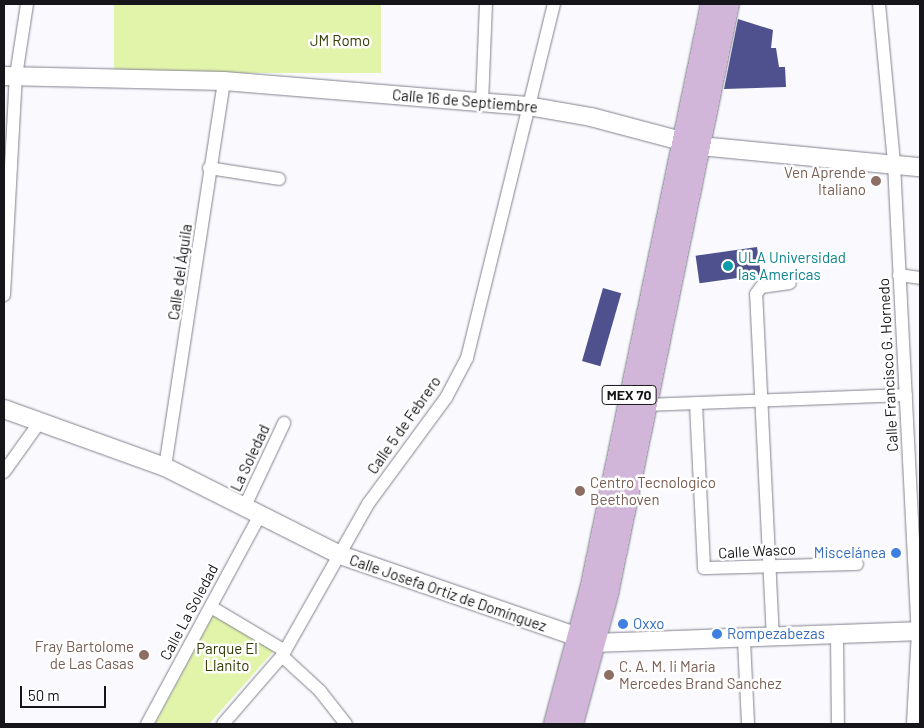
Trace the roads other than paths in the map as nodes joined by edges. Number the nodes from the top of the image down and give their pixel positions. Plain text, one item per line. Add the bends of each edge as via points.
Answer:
1 (28, 4) edge
2 (486, 4) edge
3 (554, 4) edge
4 (711, 4) edge
5 (729, 4) edge
6 (879, 4) edge
7 (10, 76) edge
8 (224, 81) junction
9 (482, 102) junction
10 (528, 106) junction
11 (692, 144) junction
12 (894, 164) junction
13 (920, 167) edge
14 (210, 168) junction
15 (279, 178) dead end
16 (899, 275) junction
17 (920, 278) edge
18 (790, 283) dead end
19 (4, 295) edge
20 (906, 395) junction
21 (761, 400) junction
22 (696, 404) junction
23 (646, 405) junction
24 (4, 409) edge
25 (39, 422) junction
26 (284, 423) dead end
27 (165, 467) junction
28 (4, 472) edge
29 (245, 506) junction
30 (260, 515) junction
31 (340, 555) junction
32 (857, 564) dead end
33 (770, 565) junction
34 (211, 607) junction
35 (919, 631) edge
36 (837, 636) junction
37 (773, 639) junction
38 (587, 641) junction
39 (744, 641) junction
40 (283, 653) junction
41 (915, 721) edge
42 (147, 724) edge
43 (223, 724) edge
44 (346, 724) edge
45 (554, 724) edge
46 (573, 724) edge
47 (748, 724) edge
48 (838, 724) edge

1 - 7 street
2 - 9 street
3 - 10 street, Calle 5 de Febrero
4 - 11 main road, MEX 70
5 - 11 main road, MEX 70
6 - 12 street, Calle Francisco G. Hornedo
7 - 8 main road, Calle 16 de Septiembre
7 - 19 street
8 - 9 main road, Calle 16 de Septiembre
8 - 14 street, Calle del Águila
9 - 10 main road, Calle 16 de Septiembre
10 - 11 main road, Calle 16 de Septiembre via 591,116
10 - 31 street, Calle 5 de Febrero via 467,358 446,398 368,504
11 - 12 main road, Calle 16 de Septiembre
11 - 23 main road, MEX 70
11 - 38 main road, MEX 70
12 - 13 main road, Calle 16 de Septiembre
12 - 16 street, Calle Francisco G. Hornedo
14 - 15 street
14 - 27 street, Calle del Águila
16 - 17 street
16 - 20 street, Calle Francisco G. Hornedo
18 - 21 street via 757,289
20 - 21 street
20 - 35 street, Calle Francisco G. Hornedo
21 - 22 street
21 - 33 street
22 - 23 street
22 - 33 street, Calle Wasco via 702,565 707,570
23 - 38 main road, MEX 70
24 - 25 main road, Calle Josefa Ortiz de Domínguez
25 - 27 main road, Calle Josefa Ortiz de Domínguez
25 - 28 street
26 - 29 street, La Soledad
27 - 29 main road, Calle Josefa Ortiz de Domínguez
29 - 30 main road, Calle Josefa Ortiz de Domínguez
30 - 31 main road, Calle Josefa Ortiz de Domínguez
30 - 34 street, Calle La Soledad
31 - 38 main road, Calle Josefa Ortiz de Domínguez
31 - 40 street, Calle 5 de Febrero
32 - 33 street, Calle Wasco
33 - 37 street
34 - 40 street
34 - 42 street, Calle La Soledad
35 - 36 main road, Calle Josefa Ortiz de Domínguez
35 - 41 street, Calle Francisco G. Hornedo
36 - 37 main road, Calle Josefa Ortiz de Domínguez
36 - 48 street
37 - 39 main road, Calle Josefa Ortiz de Domínguez
38 - 39 main road, Calle Josefa Ortiz de Domínguez
38 - 45 main road, MEX 70
38 - 46 main road, MEX 70
39 - 47 street
40 - 43 street, Calle 5 de Febrero
40 - 44 street

